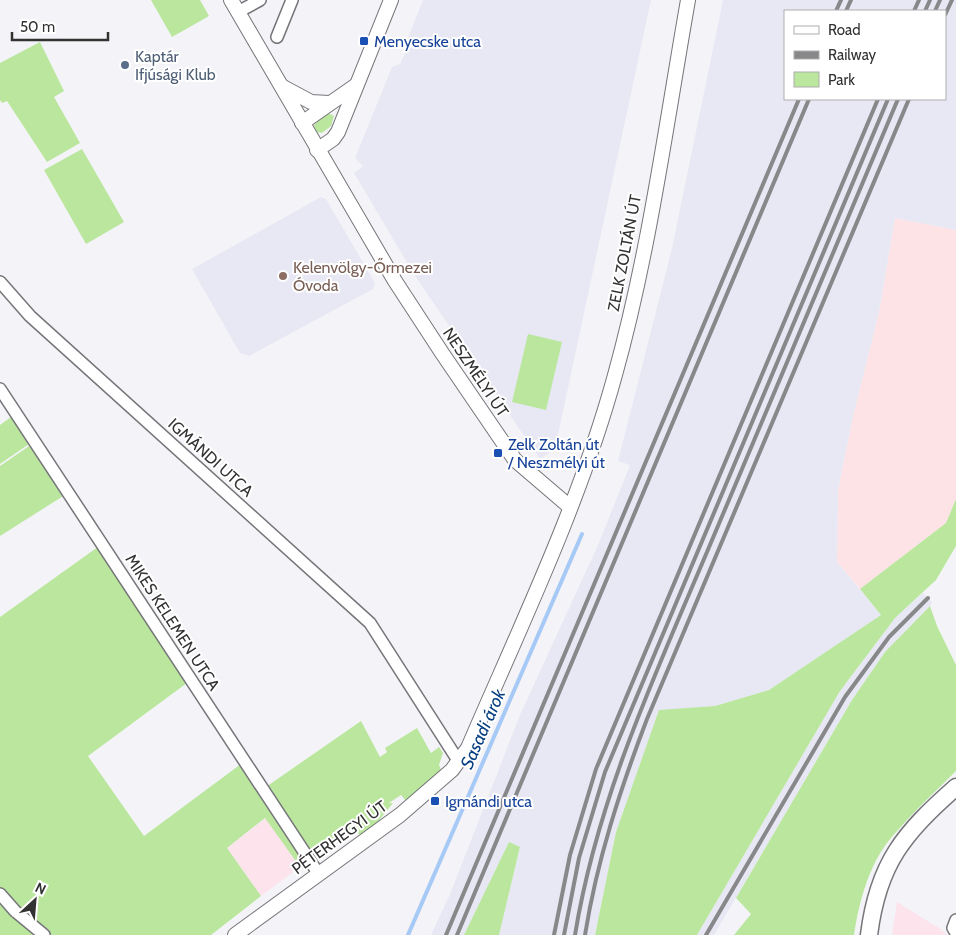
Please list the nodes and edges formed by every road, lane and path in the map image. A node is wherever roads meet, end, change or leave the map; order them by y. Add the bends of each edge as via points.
1 (260, 0) edge
2 (292, 0) edge
3 (391, 0) edge
4 (688, 0) edge
5 (235, 6) edge
6 (277, 37) dead end
7 (280, 85) junction
8 (356, 86) junction
9 (329, 103) junction
10 (302, 124) junction
11 (317, 150) junction
12 (0, 282) edge
13 (0, 389) edge
14 (570, 507) junction
15 (459, 762) junction
16 (956, 787) edge
17 (318, 873) junction
18 (0, 894) edge
19 (44, 935) edge
20 (236, 935) edge
21 (869, 935) edge

1 - 5 street
2 - 6 street
3 - 8 street
4 - 14 street, ZELK ZOLTÁN ÚT via 632,306 615,376
5 - 7 street, NESZMÉLYI ÚT
7 - 9 street via 311,102
7 - 10 street, NESZMÉLYI ÚT
8 - 9 street
8 - 11 street via 338,132
9 - 10 street
10 - 11 street, NESZMÉLYI ÚT
11 - 14 street, NESZMÉLYI ÚT via 395,281 515,460
12 - 15 street, IGMÁNDI UTCA via 30,316 370,623
13 - 17 street, MIKES KELEMEN UTCA
14 - 15 street via 468,748
15 - 17 street, PÉTERHEGYI ÚT via 400,815
16 - 21 main road via 919,820 892,857 877,892
17 - 20 street, PÉTERHEGYI ÚT
18 - 19 street

